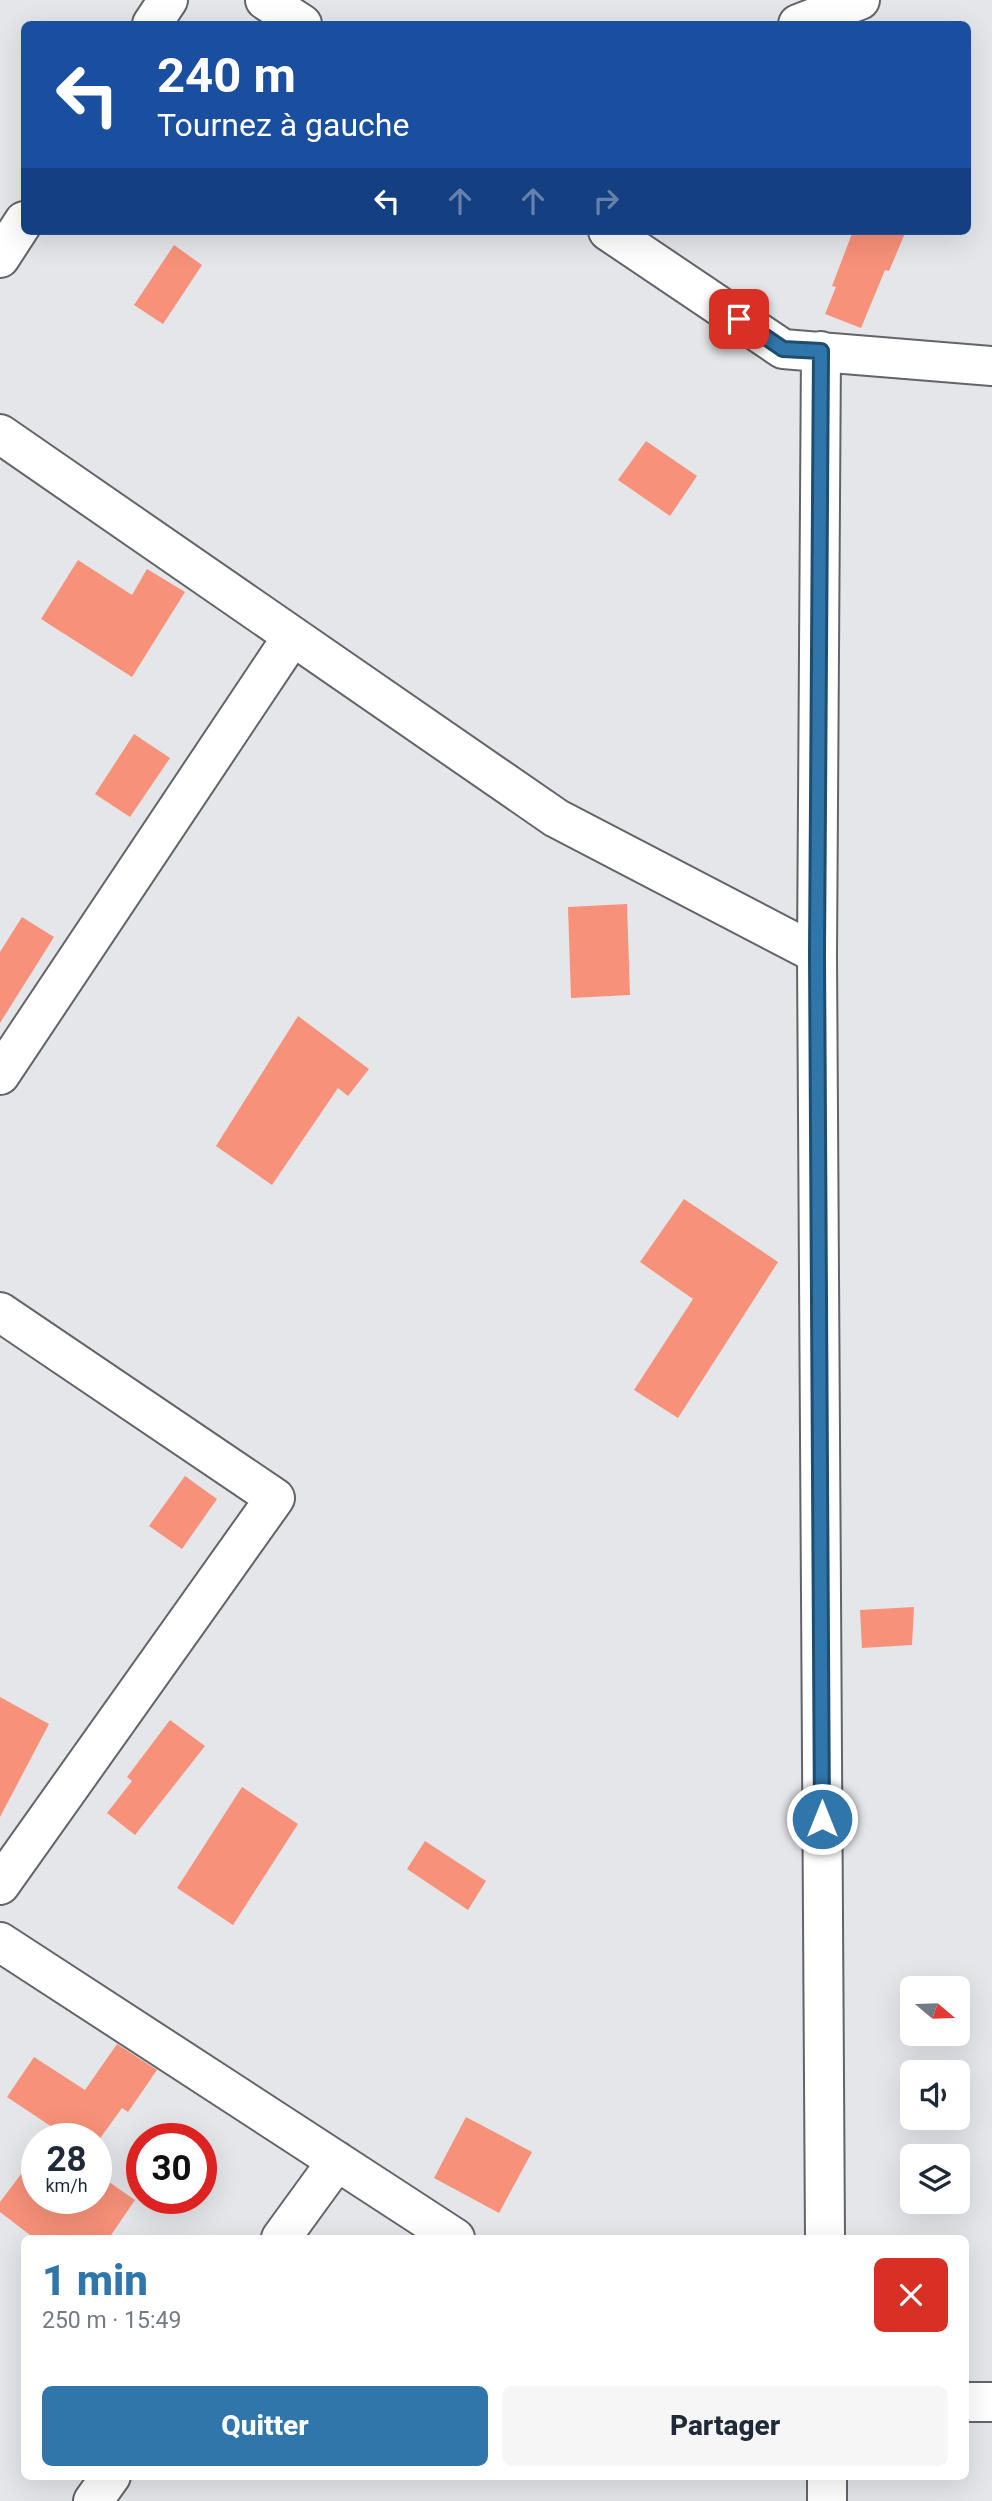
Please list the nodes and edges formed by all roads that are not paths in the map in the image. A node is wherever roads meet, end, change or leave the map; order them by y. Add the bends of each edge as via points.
1 (168, 0) edge
2 (265, 0) edge
3 (860, 0) edge
4 (154, 21) edge
5 (297, 21) edge
6 (806, 21) edge
7 (21, 226) edge
8 (614, 235) edge
9 (0, 258) edge
10 (821, 351) junction
11 (992, 366) edge
12 (0, 434) edge
13 (292, 637) junction
14 (817, 954) junction
15 (0, 1074) edge
16 (0, 1312) edge
17 (0, 1885) edge
18 (0, 1942) edge
19 (337, 2161) junction
20 (283, 2235) edge
21 (450, 2235) edge
22 (825, 2235) edge
23 (969, 2402) edge
24 (992, 2402) edge
25 (108, 2480) edge
26 (827, 2480) edge
27 (93, 2501) edge
28 (827, 2501) edge

1 - 4 street
2 - 5 street
3 - 6 street
7 - 9 street
8 - 10 street via 783,349
10 - 11 street
10 - 14 street
12 - 13 street
13 - 14 street via 556,818
13 - 15 street
14 - 22 street
16 - 17 street via 275,1498
18 - 19 street
19 - 20 street
19 - 21 street
23 - 24 street
25 - 27 street
26 - 28 street

